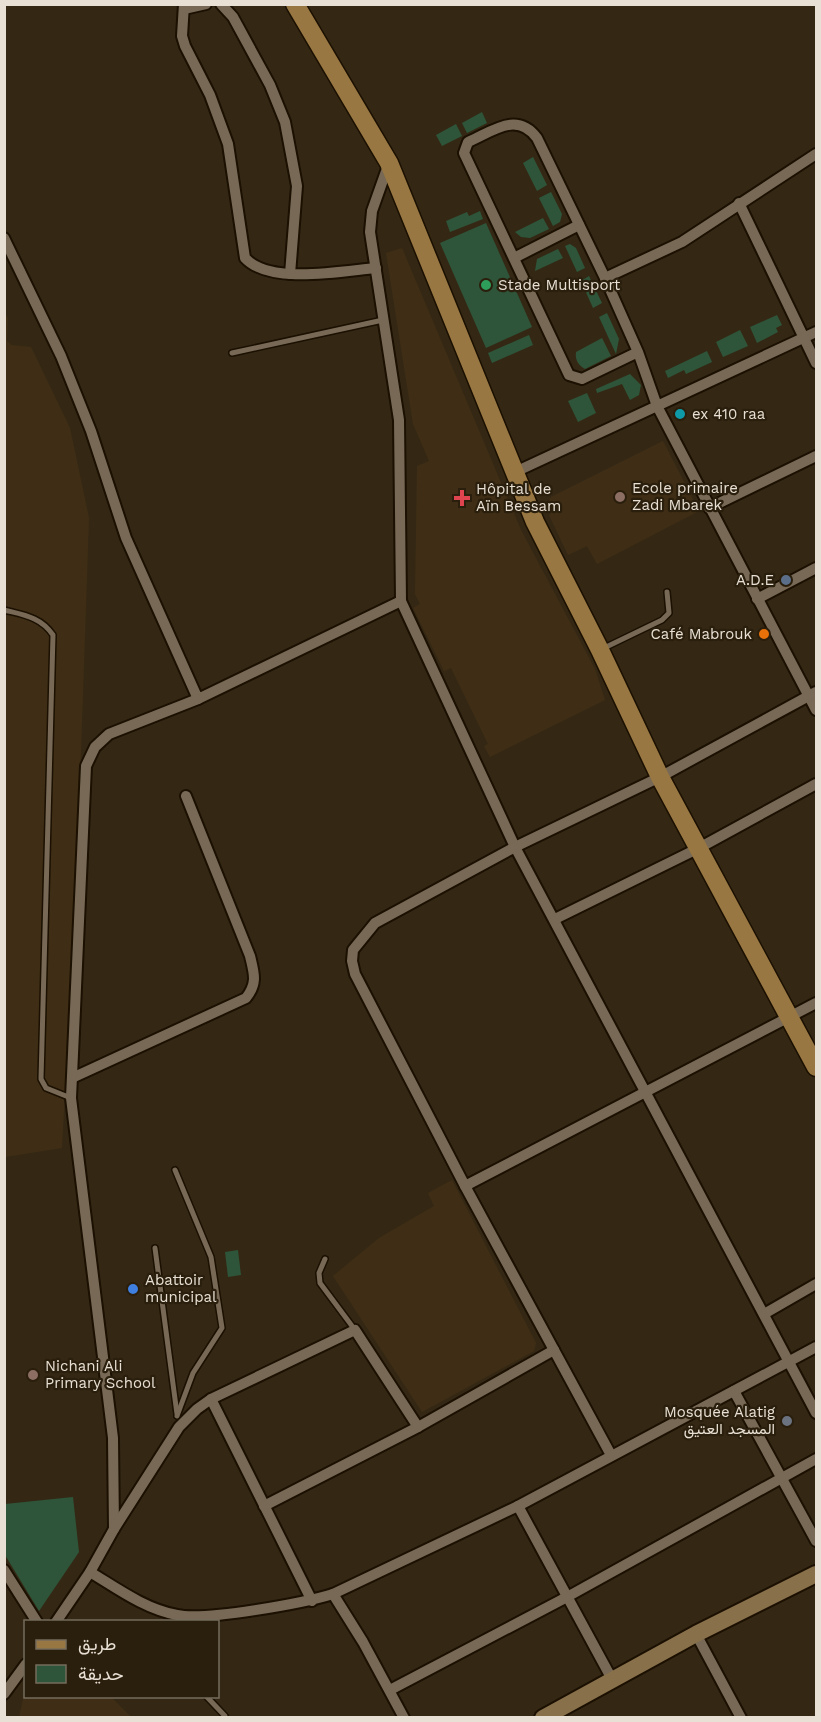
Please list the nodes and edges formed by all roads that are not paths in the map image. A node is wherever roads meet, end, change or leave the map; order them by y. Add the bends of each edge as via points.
1 (206, 4) edge
2 (221, 4) edge
3 (295, 4) edge
4 (184, 7) edge
5 (816, 154) edge
6 (389, 163) junction
7 (739, 203) junction
8 (579, 225) junction
9 (4, 238) edge
10 (514, 258) junction
11 (376, 268) junction
12 (290, 274) junction
13 (605, 278) junction
14 (385, 319) junction
15 (816, 332) edge
16 (804, 338) junction
17 (638, 352) junction
18 (232, 353) dead end
19 (816, 363) edge
20 (657, 406) junction
21 (816, 456) edge
22 (513, 473) junction
23 (709, 508) junction
24 (816, 568) edge
25 (667, 592) dead end
26 (757, 599) junction
27 (401, 601) junction
28 (4, 610) edge
29 (600, 650) junction
30 (813, 694) edge
31 (198, 699) junction
32 (816, 710) edge
33 (660, 777) junction
34 (816, 784) edge
35 (186, 796) dead end
36 (515, 847) junction
37 (699, 848) junction
38 (555, 919) junction
39 (816, 1003) edge
40 (790, 1017) junction
41 (816, 1067) edge
42 (72, 1078) junction
43 (647, 1091) junction
44 (71, 1098) junction
45 (175, 1170) dead end
46 (465, 1186) junction
47 (155, 1248) dead end
48 (325, 1259) dead end
49 (816, 1284) edge
50 (764, 1314) junction
51 (355, 1330) junction
52 (816, 1347) edge
53 (554, 1350) junction
54 (789, 1362) junction
55 (734, 1391) junction
56 (211, 1399) junction
57 (816, 1413) edge
58 (178, 1422) junction
59 (418, 1427) junction
60 (611, 1455) junction
61 (816, 1459) edge
62 (782, 1478) junction
63 (264, 1506) junction
64 (518, 1506) junction
65 (114, 1529) junction
66 (816, 1541) edge
67 (4, 1570) edge
68 (90, 1572) junction
69 (816, 1574) edge
70 (333, 1594) junction
71 (567, 1597) junction
72 (312, 1601) junction
73 (178, 1619) edge
74 (37, 1620) edge
75 (57, 1620) edge
76 (696, 1634) junction
77 (24, 1667) edge
78 (613, 1681) junction
79 (390, 1690) junction
80 (4, 1694) edge
81 (208, 1698) edge
82 (225, 1716) edge
83 (404, 1718) edge
84 (543, 1718) edge
85 (741, 1718) edge

1 - 4 street
2 - 12 street via 233,17 285,122 297,186
3 - 6 main road
4 - 12 street via 185,46 210,95 228,144 245,258 257,269
5 - 7 street
6 - 11 street via 372,211 370,232
6 - 22 main road
7 - 13 street via 682,242
7 - 16 street
8 - 10 street
8 - 10 street via 530,129 521,124 508,125 468,142 464,153
8 - 13 street
9 - 31 street via 65,365 126,538
10 - 17 street via 569,375 582,379
11 - 12 street
11 - 14 street
13 - 17 street
14 - 18 lane
14 - 27 street via 399,420
15 - 16 street
16 - 19 street
16 - 20 street
17 - 20 street
20 - 22 street
20 - 23 street
21 - 23 street
22 - 29 main road
23 - 26 street
24 - 26 street
25 - 29 lane via 669,613 662,620
26 - 30 street
27 - 31 street
27 - 36 street
28 - 44 lane via 35,618 53,635 41,1079 46,1088
29 - 33 main road
30 - 32 street
30 - 33 street
31 - 42 street via 109,734 95,747 86,766
33 - 36 street
33 - 37 main road
34 - 37 street
35 - 42 street via 250,956 256,978 252,990 246,998
36 - 38 street
36 - 46 street via 375,923 353,950 355,974
37 - 38 street
37 - 40 main road
38 - 43 street
39 - 40 street
40 - 41 main road
40 - 43 street
42 - 44 street
43 - 46 street
43 - 50 street
44 - 65 street via 112,1438
45 - 58 lane via 211,1257 222,1328 193,1373
46 - 53 street
47 - 58 lane
48 - 51 lane via 320,1283
49 - 50 street
50 - 54 street
51 - 56 street
51 - 59 street
52 - 54 street
53 - 59 street
53 - 60 street
54 - 55 street
54 - 57 street
55 - 60 street
55 - 62 street
56 - 58 street
56 - 63 street
58 - 65 street
59 - 63 street
60 - 64 street
61 - 62 street
62 - 66 street
62 - 71 street
63 - 72 street
64 - 70 street
64 - 71 street
65 - 68 street
67 - 74 street
68 - 73 street
68 - 75 street
69 - 76 main road
70 - 72 street
70 - 79 street
71 - 78 street
71 - 79 street
72 - 73 street
76 - 78 main road
76 - 85 street
77 - 80 street
78 - 84 main road
79 - 83 street
81 - 82 lane

